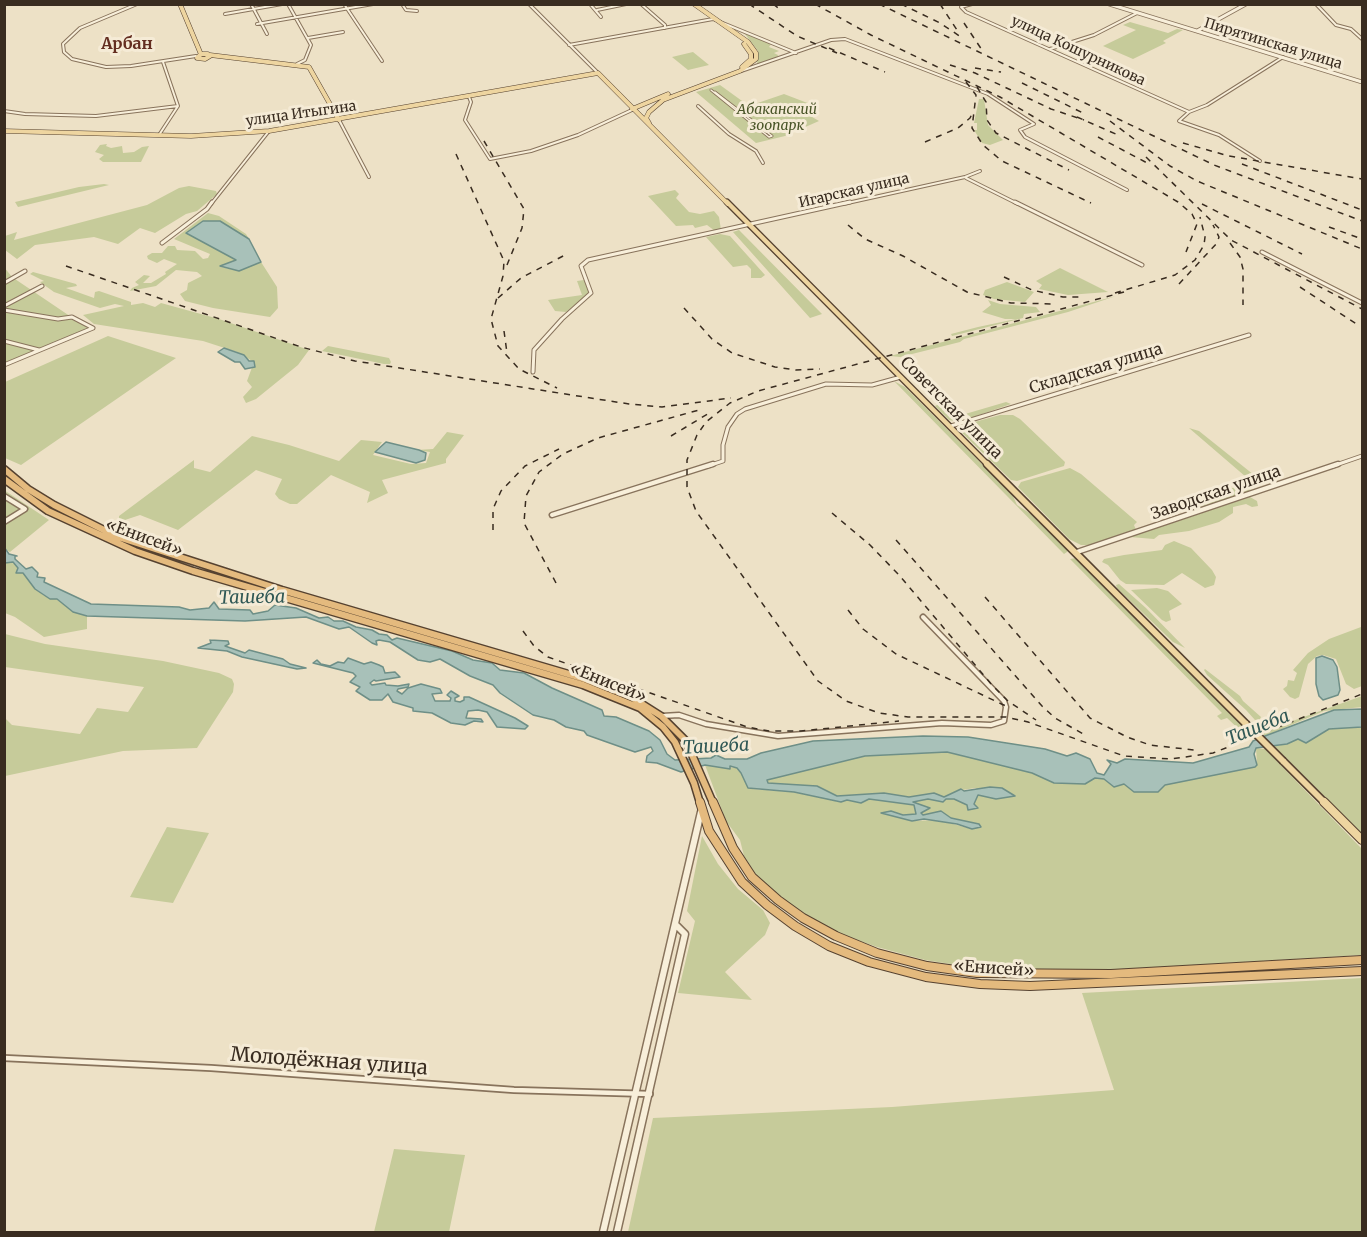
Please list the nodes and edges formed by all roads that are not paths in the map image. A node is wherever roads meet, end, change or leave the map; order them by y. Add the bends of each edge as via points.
1 (137, 4) edge
2 (180, 4) edge
3 (251, 4) edge
4 (282, 4) edge
5 (288, 4) edge
6 (344, 4) edge
7 (374, 4) edge
8 (402, 4) edge
9 (530, 4) edge
10 (590, 4) edge
11 (626, 4) edge
12 (641, 4) edge
13 (692, 4) edge
14 (972, 4) edge
15 (1109, 4) edge
16 (1246, 4) edge
17 (1316, 4) edge
18 (347, 9) junction
19 (254, 10) junction
20 (417, 10) dead end
21 (597, 10) junction
22 (1137, 13) junction
23 (225, 14) dead end
24 (296, 17) junction
25 (601, 17) dead end
26 (711, 19) junction
27 (259, 23) junction
28 (665, 28) junction
29 (1197, 31) junction
30 (343, 32) dead end
31 (267, 34) dead end
32 (308, 38) junction
33 (1362, 39) edge
34 (569, 45) junction
35 (1049, 49) junction
36 (796, 53) junction
37 (199, 55) junction
38 (209, 56) junction
39 (1283, 57) junction
40 (305, 60) junction
41 (382, 61) dead end
42 (163, 62) junction
43 (297, 64) junction
44 (309, 66) junction
45 (740, 71) junction
46 (598, 73) junction
47 (1362, 81) edge
48 (711, 90) dead end
49 (715, 92) junction
50 (469, 97) junction
51 (620, 97) junction
52 (652, 100) junction
53 (631, 103) junction
54 (637, 105) junction
55 (177, 106) junction
56 (698, 106) dead end
57 (633, 110) junction
58 (4, 111) edge
59 (649, 112) junction
60 (1189, 112) junction
61 (339, 120) junction
62 (653, 129) junction
63 (4, 131) edge
64 (269, 131) junction
65 (159, 135) junction
66 (1260, 161) dead end
67 (763, 163) dead end
68 (980, 171) dead end
69 (369, 177) dead end
70 (965, 177) junction
71 (1126, 190) dead end
72 (748, 225) junction
73 (162, 243) dead end
74 (1262, 252) dead end
75 (1142, 266) dead end
76 (25, 272) dead end
77 (4, 283) edge
78 (42, 286) dead end
79 (1362, 303) edge
80 (4, 308) edge
81 (1249, 335) dead end
82 (4, 341) edge
83 (40, 350) junction
84 (4, 365) edge
85 (532, 372) dead end
86 (901, 377) junction
87 (951, 426) junction
88 (1362, 456) edge
89 (4, 469) edge
90 (4, 479) edge
91 (4, 496) edge
92 (552, 515) dead end
93 (4, 522) edge
94 (1077, 552) junction
95 (923, 617) dead end
96 (661, 716) junction
97 (701, 812) junction
98 (1362, 840) edge
99 (676, 926) junction
100 (1362, 960) edge
101 (1362, 971) edge
102 (4, 1058) edge
103 (650, 1094) junction
104 (637, 1095) junction
105 (603, 1233) edge
106 (617, 1233) edge

1 - 42 street via 80,28 63,44 64,52 72,59 106,67
2 - 37 main road
3 - 19 street
4 - 19 street
5 - 24 street
6 - 18 street
7 - 18 street
8 - 20 street via 406,10
9 - 34 street, Советская улица
10 - 21 street
11 - 21 street
12 - 28 street
13 - 26 main road
14 - 35 street, улица Кошурникова via 961,7
15 - 22 street, Пирятинская улица
16 - 29 street
17 - 33 street via 1336,24 1351,29
18 - 24 street
18 - 41 street
19 - 23 street
19 - 27 street
21 - 25 street
22 - 29 street, Пирятинская улица
22 - 35 street via 1093,35
24 - 27 street
24 - 32 street
26 - 28 street
26 - 36 street
26 - 45 main road via 743,38 756,53 753,64
26 - 52 main road via 745,45 751,59 738,69
27 - 31 street
28 - 34 street
29 - 39 street, Пирятинская улица
30 - 32 street
32 - 40 street via 311,47
34 - 46 street, Советская улица
35 - 60 street, улица Кошурникова
36 - 45 street
36 - 71 street via 845,39 988,94 1034,124 1020,130 1024,137
37 - 38 main road
37 - 38 main road
37 - 42 street
38 - 43 main road
39 - 47 street, Пирятинская улица
39 - 60 street via 1207,105
40 - 43 street
40 - 44 street
42 - 55 street
43 - 44 main road
44 - 61 main road
45 - 59 main road via 663,100
46 - 50 main road, улица Итыгина
46 - 51 main road, Советская улица
48 - 49 street
49 - 49 street via 769,136 772,136 718,93
50 - 57 street via 465,120 490,159 531,151 578,135
50 - 61 main road, улица Итыгина
51 - 53 main road
51 - 57 main road, Советская улица
52 - 53 main road
52 - 54 main road
53 - 54 main road
54 - 57 main road
54 - 59 main road
55 - 58 street via 96,116
55 - 65 street
56 - 67 street via 729,134 756,151
57 - 59 main road via 641,115
57 - 62 main road, Советская улица
59 - 62 main road via 647,120
60 - 66 street via 1179,122 1219,135
61 - 64 main road, улица Итыгина
61 - 69 street
62 - 72 main road, Советская улица
63 - 65 main road, улица Итыгина
64 - 65 main road, улица Итыгина
64 - 73 street via 207,209
68 - 70 street, Игарская улица
70 - 72 street, Игарская улица
70 - 75 street
72 - 85 street, Игарская улица via 584,262 582,273 591,293 534,350
72 - 86 main road, Советская улица
74 - 79 street
76 - 77 street
78 - 80 street
80 - 83 street via 58,319 79,319 93,328
81 - 87 street, Складская улица
82 - 83 street
83 - 84 street
86 - 87 main road, Советская улица
86 - 92 street via 872,386 826,384 745,409 728,427 723,461
87 - 94 main road, Советская улица
88 - 94 street, Заводская улица
89 - 96 highway, «Енисей» via 54,506 118,537 282,590 582,678 631,697
90 - 97 highway, «Енисей» via 48,510 135,551 583,685 640,708 670,735 694,783
91 - 93 street via 25,509
94 - 98 main road, Советская улица, bridge
95 - 96 street via 1004,701 1004,721 991,725 942,723 778,736 706,724 679,714
96 - 100 highway, «Енисей» via 686,741 733,848 752,877 803,918 877,953 977,974 1024,975
97 - 99 street
97 - 101 highway, «Енисей» via 742,882 795,926 829,946 869,962 926,977 1040,986
99 - 103 street via 685,933
99 - 104 street
102 - 104 street, Молодёжная улица
103 - 104 street, Молодёжная улица
103 - 106 street
104 - 105 street

